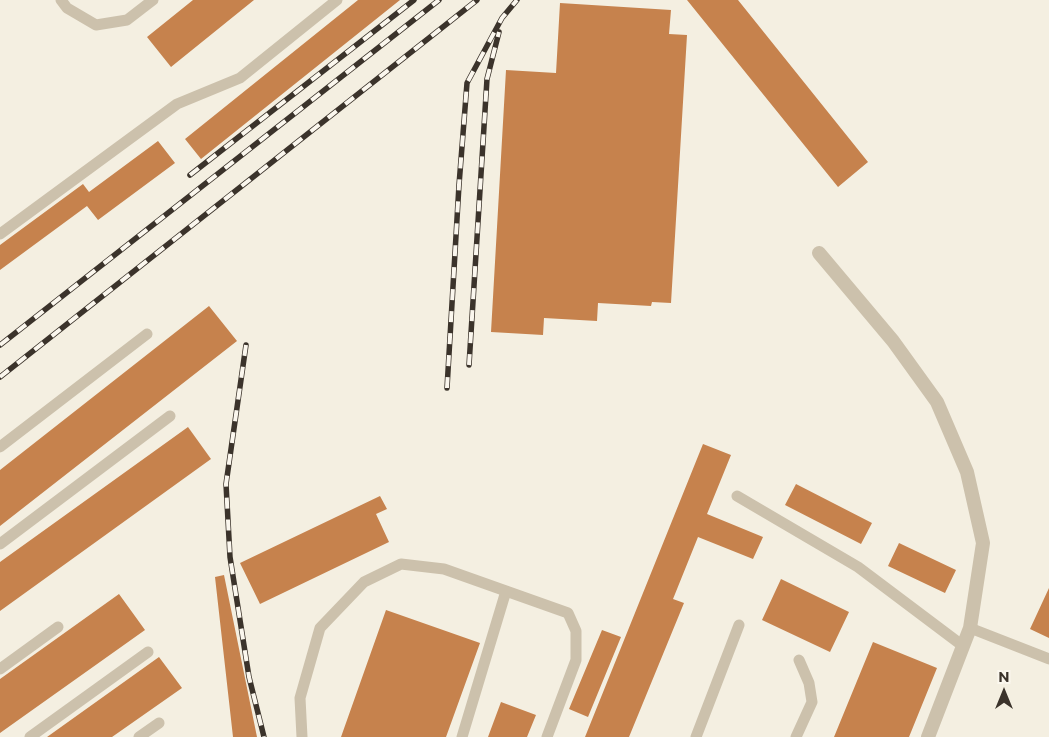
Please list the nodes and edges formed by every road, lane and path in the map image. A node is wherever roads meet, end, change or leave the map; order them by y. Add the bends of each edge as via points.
1 (61, 0) edge
2 (153, 0) edge
3 (337, 0) edge
4 (0, 234) edge
5 (819, 253) dead end
6 (147, 334) dead end
7 (170, 416) dead end
8 (0, 447) edge
9 (737, 496) dead end
10 (0, 544) edge
11 (506, 591) junction
12 (739, 624) dead end
13 (58, 628) dead end
14 (970, 628) junction
15 (963, 646) junction
16 (148, 652) dead end
17 (1049, 659) edge
18 (799, 660) dead end
19 (0, 669) edge
20 (159, 723) dead end
21 (30, 737) edge
22 (139, 737) edge
23 (302, 737) edge
24 (462, 737) edge
25 (547, 737) edge
26 (696, 737) edge
27 (796, 737) edge
28 (928, 737) edge

1 - 2 lane via 67,8 96,25 127,20
3 - 4 lane via 240,78 177,104
5 - 14 street via 893,340 937,402 967,472 983,543
6 - 8 lane
7 - 10 lane
9 - 15 lane via 858,566
11 - 23 lane via 444,569 401,564 364,582 320,628 300,698
11 - 24 lane
11 - 25 lane via 568,613 576,631 576,660
12 - 26 lane
13 - 19 lane
14 - 15 street
14 - 17 lane
15 - 28 street
16 - 21 lane
18 - 27 lane via 809,683 812,702
20 - 22 lane

